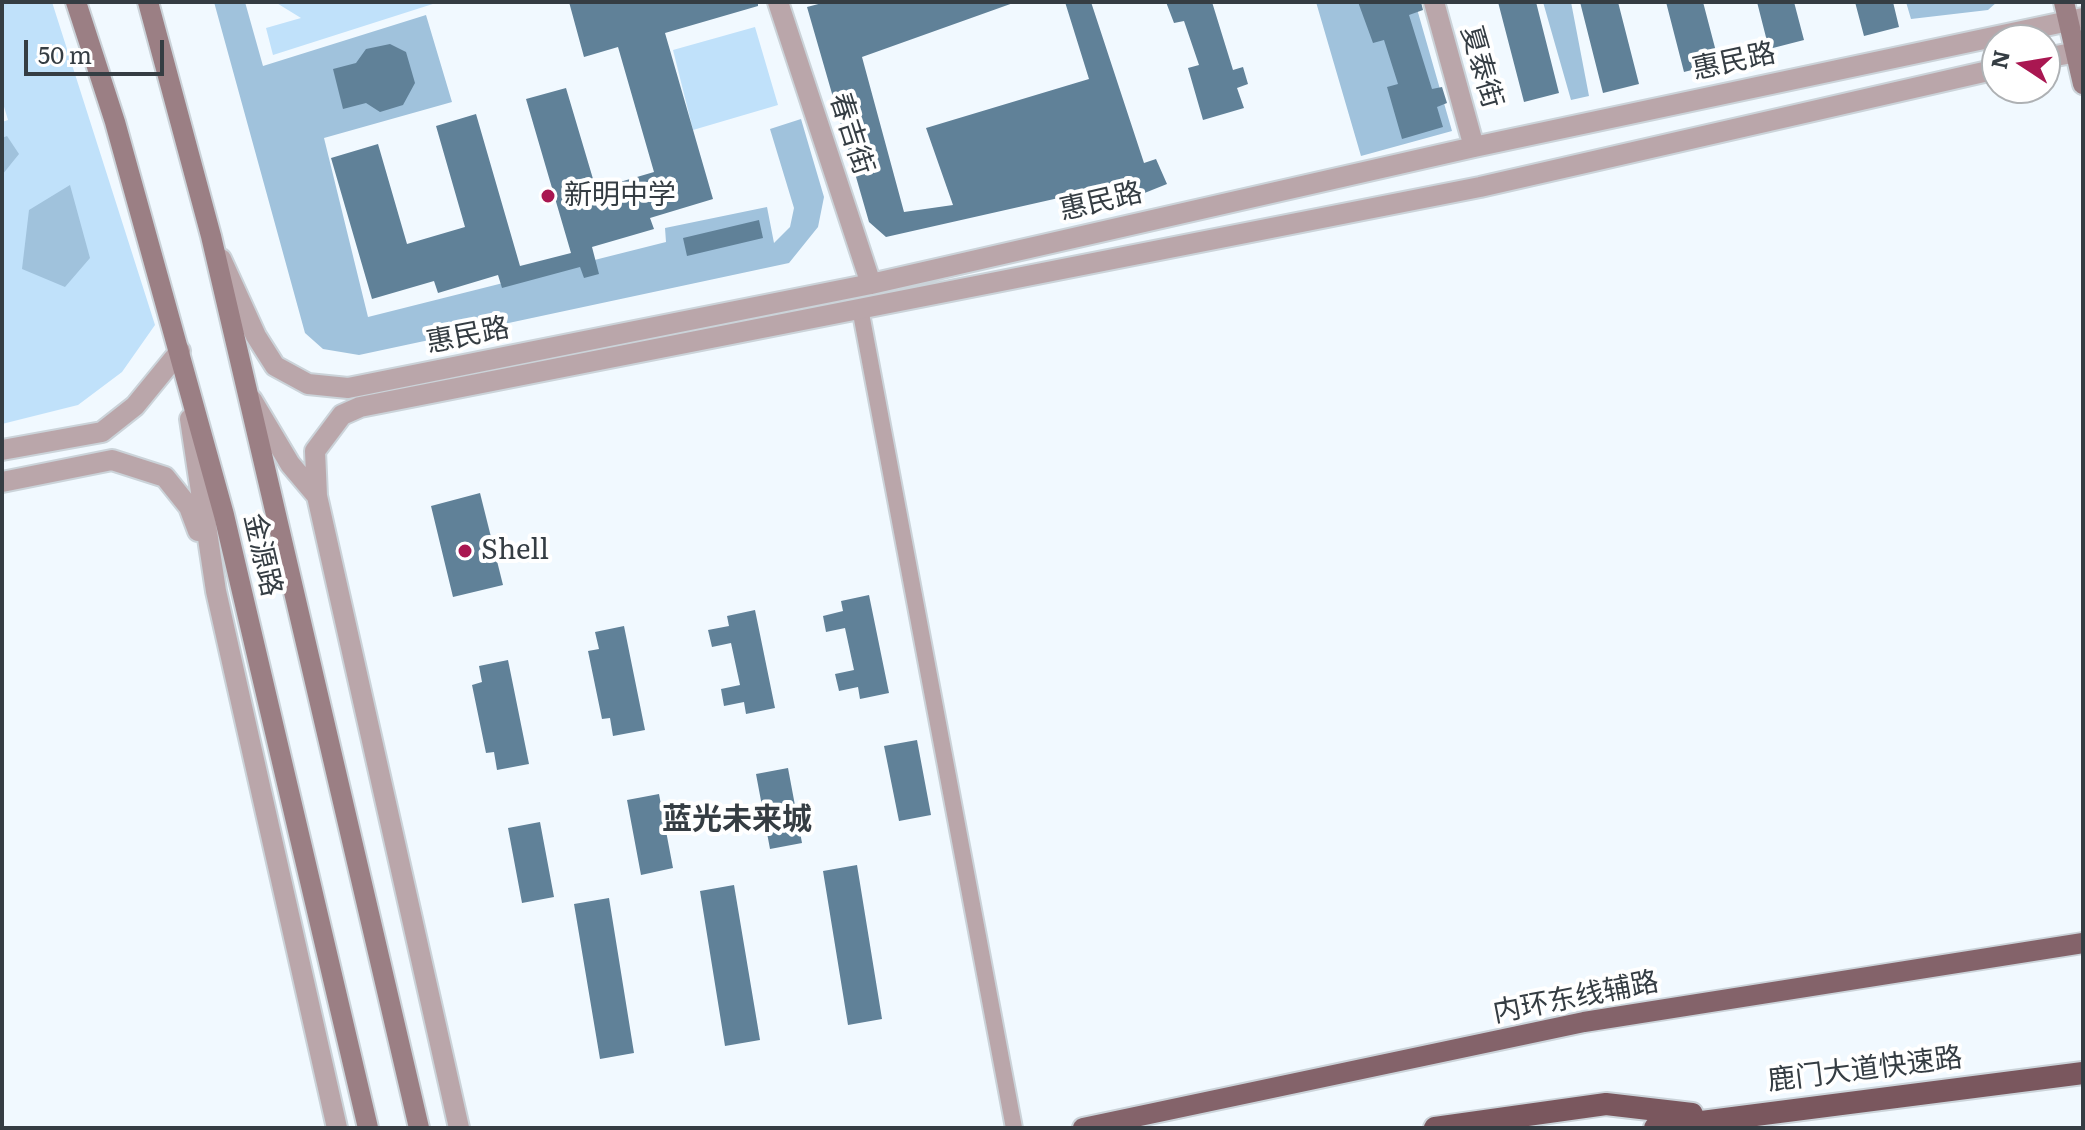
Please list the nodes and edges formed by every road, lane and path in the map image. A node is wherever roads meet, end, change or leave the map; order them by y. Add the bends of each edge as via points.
1 (76, 2) edge
2 (92, 2) edge
3 (778, 2) edge
4 (1434, 2) edge
5 (148, 5) edge
6 (2072, 13) edge
7 (83, 23) junction
8 (2079, 51) edge
9 (1981, 73) edge
10 (2083, 84) edge
11 (1474, 147) junction
12 (211, 236) junction
13 (871, 284) junction
14 (860, 308) junction
15 (180, 351) junction
16 (250, 397) junction
17 (2, 450) edge
18 (2, 482) edge
19 (317, 496) junction
20 (214, 578) junction
21 (2083, 943) edge
22 (2083, 1073) edge
23 (1721, 1118) junction
24 (337, 1128) edge
25 (368, 1128) edge
26 (419, 1128) edge
27 (459, 1128) edge
28 (1014, 1128) edge
29 (1083, 1128) edge
30 (1435, 1128) edge
31 (1655, 1128) edge

1 - 7 main road, 金源路
2 - 7 main road
3 - 13 street, 春吉街
4 - 11 street, 夏泰街
5 - 12 main road, 金源路
6 - 8 main road
6 - 11 street, 惠民路
7 - 15 main road, 金源路
8 - 10 main road
9 - 14 street, 惠民路 via 1480,187
11 - 13 street, 惠民路
12 - 13 street, 惠民路 via 275,366 308,384 348,388
12 - 16 main road, 金源路
14 - 19 street, 惠民路 via 360,407 342,415 315,451
14 - 28 street
15 - 17 street via 135,406 102,432
15 - 20 street
15 - 25 main road, 金源路 via 224,515
16 - 19 street via 290,464
16 - 26 main road, 金源路
18 - 20 street via 112,460 165,477 189,507
19 - 27 street, 惠民路
20 - 24 street
21 - 29 main road, 内环东线辅路 via 1584,1022
22 - 23 highway, 鹿门大道快速路
23 - 30 highway via 1606,1104
23 - 31 highway, 鹿门大道快速路

